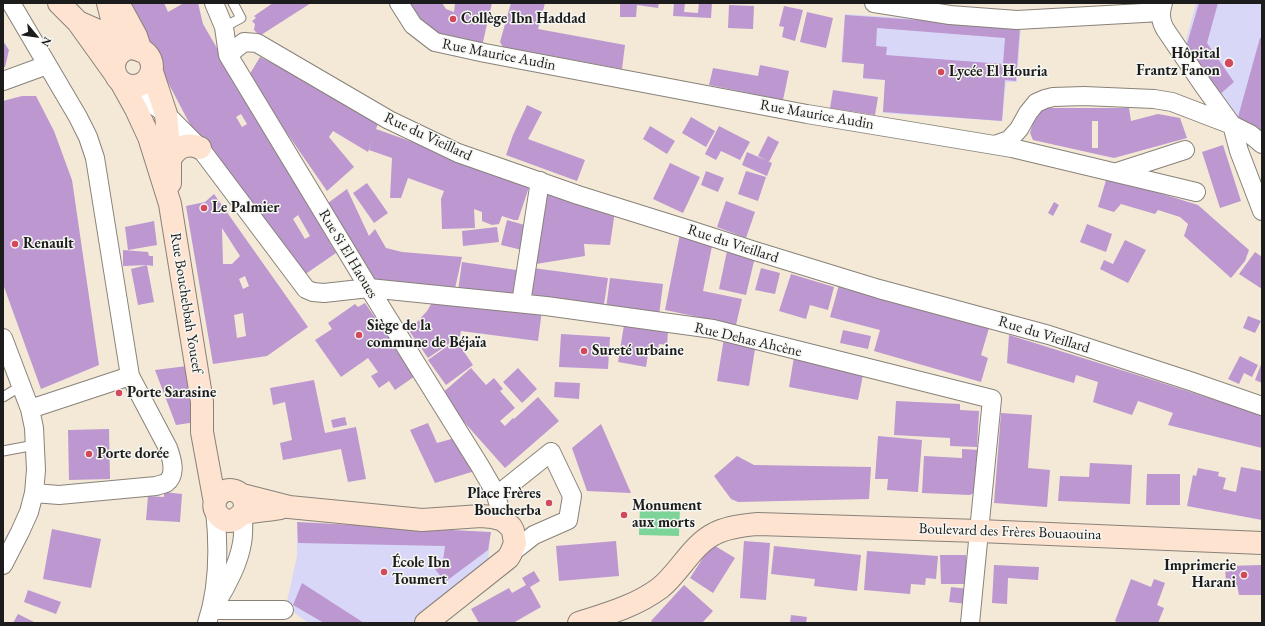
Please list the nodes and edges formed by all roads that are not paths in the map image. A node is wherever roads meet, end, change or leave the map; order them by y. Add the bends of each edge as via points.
1 (11, 3) edge
2 (59, 3) edge
3 (108, 3) edge
4 (118, 3) edge
5 (214, 3) edge
6 (233, 3) edge
7 (399, 3) edge
8 (874, 3) edge
9 (1162, 7) edge
10 (78, 22) junction
11 (224, 27) junction
12 (228, 55) junction
13 (125, 62) junction
14 (47, 65) junction
15 (152, 72) junction
16 (3, 81) edge
17 (1203, 85) junction
18 (1190, 109) junction
19 (166, 114) junction
20 (1232, 126) junction
21 (1262, 144) edge
22 (995, 145) junction
23 (200, 148) junction
24 (1185, 150) dead end
25 (170, 160) junction
26 (1116, 172) junction
27 (540, 182) junction
28 (1196, 192) dead end
29 (170, 204) junction
30 (1262, 211) edge
31 (368, 288) junction
32 (521, 304) junction
33 (3, 338) edge
34 (130, 376) junction
35 (21, 386) junction
36 (3, 397) edge
37 (202, 402) junction
38 (1262, 406) edge
39 (30, 409) junction
40 (35, 445) junction
41 (3, 450) edge
42 (34, 493) junction
43 (496, 496) junction
44 (240, 500) junction
45 (215, 506) junction
46 (281, 508) junction
47 (503, 520) junction
48 (980, 530) junction
49 (242, 543) junction
50 (1262, 543) edge
51 (511, 553) junction
52 (3, 565) edge
53 (284, 610) dead end
54 (209, 617) edge
55 (426, 623) edge
56 (579, 623) edge
57 (970, 623) edge

1 - 14 street
2 - 10 main road, Rue Bouchebbah Youcef
3 - 13 main road
4 - 13 main road via 136,36
5 - 11 street, Rue Si El Haoues
6 - 11 lane via 240,18
7 - 22 street, Rue Maurice Audin via 413,25 435,42 807,114
8 - 9 street via 950,15 1017,20
9 - 17 street via 1161,22
10 - 13 main road, Rue Bouchebbah Youcef
10 - 13 main road, Rue Bouchebbah Youcef
11 - 12 street, Rue Si El Haoues
12 - 27 street, Rue du Vieillard via 244,42 257,43 389,120 458,153
12 - 31 street, Rue Si El Haoues
13 - 15 main road, Rue Bouchebbah Youcef via 147,54
13 - 15 main road via 132,86 144,83
13 - 19 street, Rue Bouchebbah Youcef
13 - 29 main road, Rue Bouchebbah Youcef via 136,109 149,138
14 - 16 street
14 - 34 street via 78,117 95,158
15 - 19 main road, Rue Bouchebbah Youcef
17 - 18 street via 1203,104 1199,109
17 - 20 street
18 - 20 street
18 - 22 street via 1154,99 1054,97 1036,103 1010,140
19 - 23 street, Rue Dehas Ahcène
19 - 25 main road, Rue Bouchebbah Youcef
20 - 21 street via 1250,134
20 - 30 street
22 - 26 street, Rue Maurice Audin
23 - 25 main road via 194,145 182,146
23 - 31 street, Rue Dehas Ahcène via 306,289 324,293
24 - 26 street
25 - 29 main road, Rue Bouchebbah Youcef
26 - 28 street, Rue Maurice Audin
27 - 32 street
27 - 38 street, Rue du Vieillard via 820,272 1049,335
29 - 37 main road, Rue Bouchebbah Youcef
31 - 32 street, Rue Dehas Ahcène
31 - 43 street, Rue Si El Haoues via 480,466
32 - 48 street, Rue Dehas Ahcène via 713,329 992,399
33 - 35 street
34 - 39 street
34 - 42 street via 168,448 172,460 171,477 165,483 149,488 59,495
35 - 36 lane
35 - 39 street
37 - 44 main road, Rue Bouchebbah Youcef via 215,431 226,479
37 - 45 main road, Rue Bouchebbah Youcef via 202,432
39 - 40 street
40 - 41 lane
40 - 42 street
42 - 52 street via 29,512
43 - 47 street, Rue Si El Haoues
43 - 51 street via 551,452 572,496 568,520 534,535
44 - 45 main road via 229,490 218,496
44 - 46 main road
44 - 49 street via 244,532
45 - 54 street, Rue Bouchebbah Youcef via 218,541
46 - 47 main road via 422,520 481,516
46 - 49 street via 261,516
47 - 51 main road via 511,527 514,535 515,544
48 - 50 main road, Boulevard des Frères Bouaouina
48 - 56 main road, Boulevard des Frères Bouaouina via 758,524 741,526 714,533 703,541 668,580 649,596 617,611
48 - 57 street
49 - 54 street via 229,580
51 - 55 main road
53 - 54 street

